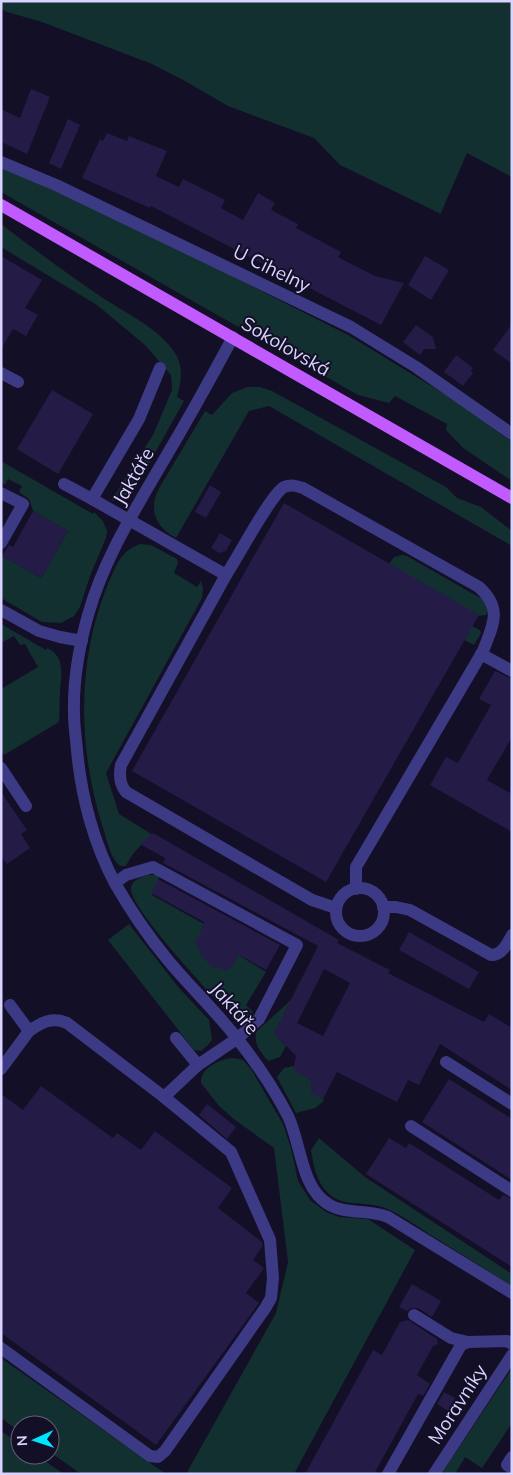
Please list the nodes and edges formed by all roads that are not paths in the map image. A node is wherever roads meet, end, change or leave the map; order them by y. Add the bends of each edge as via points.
1 (1, 162) edge
2 (1, 205) edge
3 (233, 337) junction
4 (160, 368) dead end
5 (1, 373) edge
6 (18, 382) dead end
7 (512, 434) edge
8 (64, 484) dead end
9 (1, 492) edge
10 (512, 498) edge
11 (92, 499) junction
12 (129, 520) junction
13 (1, 543) edge
14 (226, 575) junction
15 (1, 610) edge
16 (82, 640) junction
17 (481, 654) junction
18 (512, 671) edge
19 (1, 768) edge
20 (26, 806) dead end
21 (115, 883) junction
22 (356, 889) junction
23 (383, 907) junction
24 (336, 908) junction
25 (512, 935) edge
26 (10, 1005) dead end
27 (29, 1031) junction
28 (176, 1038) dead end
29 (238, 1038) junction
30 (446, 1062) dead end
31 (198, 1065) junction
32 (1, 1069) edge
33 (164, 1097) junction
34 (512, 1104) edge
35 (411, 1126) dead end
36 (512, 1190) edge
37 (512, 1293) edge
38 (414, 1315) dead end
39 (468, 1342) junction
40 (512, 1344) edge
41 (1, 1348) edge
42 (512, 1355) edge
43 (512, 1457) edge
44 (512, 1468) edge
45 (388, 1474) edge
46 (434, 1474) edge

1 - 7 street, U Cihelny via 56,185 351,327 416,367
2 - 3 main road, Sokolovská
3 - 10 main road, Sokolovská
3 - 12 street, Jaktáře
4 - 11 street via 139,419
5 - 6 street
8 - 11 street
9 - 13 street via 24,504
11 - 12 street
12 - 14 street
12 - 16 street, Jaktáře via 103,572
14 - 17 street via 278,491 289,485 303,488 488,595 495,616
14 - 24 street via 121,765 120,783 126,792 312,900
15 - 16 street via 39,631
16 - 21 street, Jaktáře via 74,713 78,769 87,812
17 - 18 street
17 - 22 street via 356,867
19 - 20 street
21 - 29 street, Jaktáře via 141,926 166,958
21 - 29 street via 126,875 152,867 297,945 259,1019
22 - 23 street via 376,894
22 - 24 street via 345,894
23 - 24 street via 382,922 364,936 349,934 343,929
23 - 25 street via 410,910 491,955 500,953
26 - 27 street
27 - 32 street
27 - 33 street via 49,1020 61,1020
28 - 31 street
29 - 31 street
29 - 37 street, Jaktáře via 266,1075 288,1116 307,1179 323,1201 341,1209 388,1217
30 - 34 street
31 - 33 street
33 - 41 street via 231,1152 270,1240 273,1278 271,1298 266,1307 158,1457 150,1456
35 - 36 street
38 - 39 street via 451,1338
39 - 40 street via 507,1341
39 - 45 street via 460,1345
42 - 46 street, Moravníky
43 - 44 street via 507,1465

